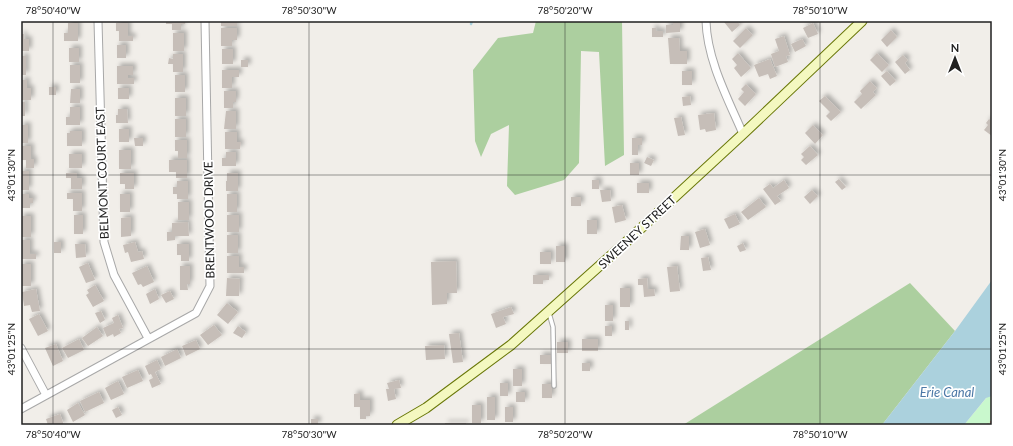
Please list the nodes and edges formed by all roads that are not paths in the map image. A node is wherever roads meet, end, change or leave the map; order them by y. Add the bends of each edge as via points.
1 (98, 21) edge
2 (205, 21) edge
3 (706, 21) edge
4 (862, 21) edge
5 (743, 134) junction
6 (549, 312) junction
7 (148, 338) junction
8 (21, 348) edge
9 (554, 386) dead end
10 (46, 395) junction
11 (21, 409) edge
12 (397, 425) edge

1 - 7 street, BELMONT COURT EAST via 104,242 114,275
2 - 7 street, BRENTWOOD DRIVE via 210,286 196,313
3 - 5 street via 717,74
4 - 5 street, SWEENEY STREET
5 - 6 street, SWEENEY STREET
6 - 9 lane via 553,327
6 - 12 street, SWEENEY STREET via 511,345 426,408
7 - 10 street, BRENTWOOD DRIVE
8 - 10 street
10 - 11 street, BRENTWOOD DRIVE

